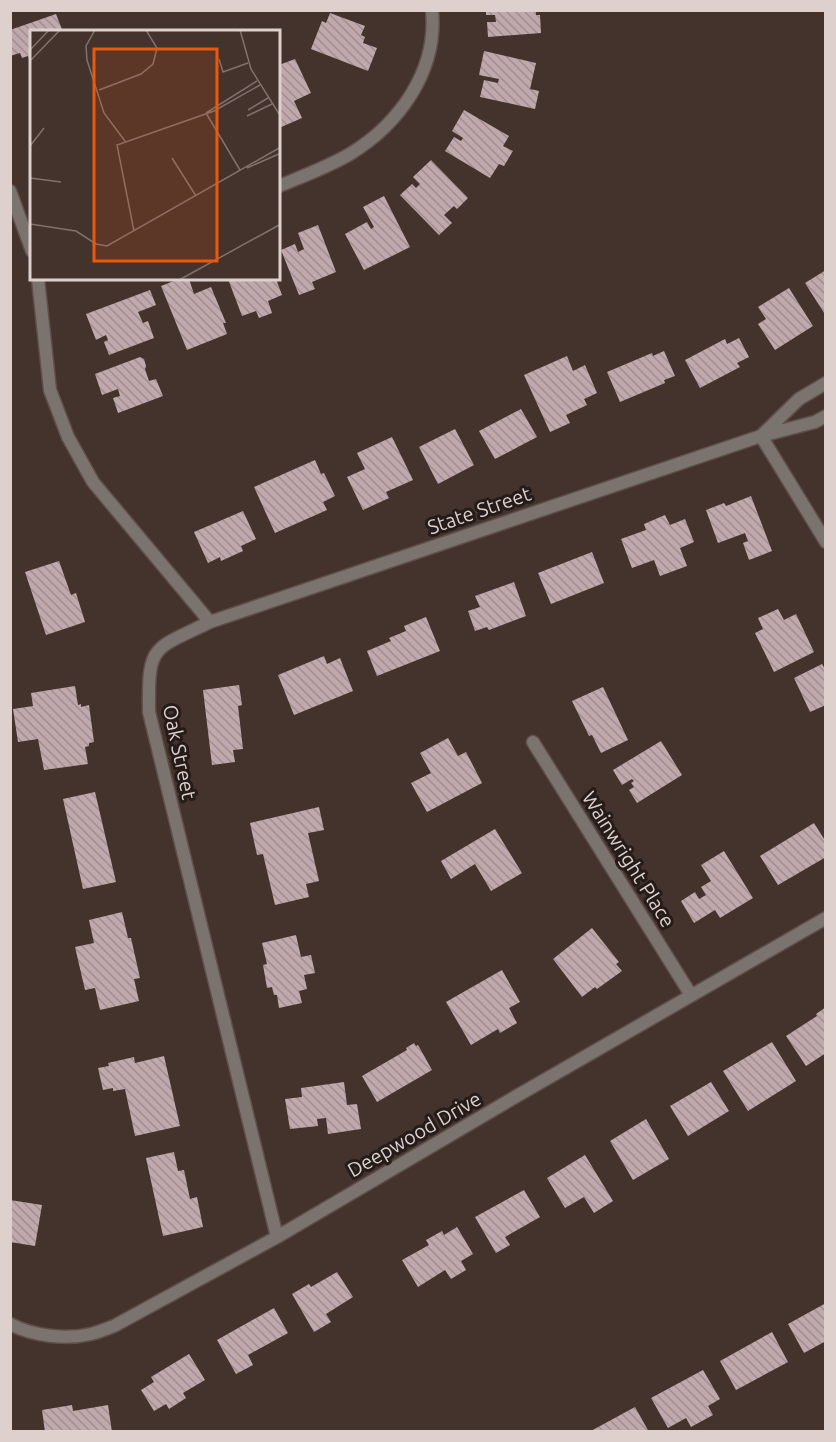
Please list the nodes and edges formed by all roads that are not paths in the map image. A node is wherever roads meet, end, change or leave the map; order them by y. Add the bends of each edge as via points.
1 (432, 10) edge
2 (280, 186) edge
3 (10, 191) edge
4 (30, 245) edge
5 (39, 280) edge
6 (825, 383) edge
7 (825, 416) edge
8 (761, 436) junction
9 (825, 542) edge
10 (210, 622) junction
11 (533, 742) dead end
12 (825, 918) edge
13 (692, 995) junction
14 (277, 1237) junction
15 (10, 1324) edge

1 - 2 street via 427,60 406,104 390,123 348,155
3 - 4 street
5 - 10 street via 50,390 68,437 93,482
6 - 8 street, State Street via 799,399
7 - 8 street, State Street
8 - 9 street
8 - 10 street, State Street
10 - 14 street, Oak Street via 162,645 155,653 148,677 149,712
11 - 13 street, Wainwright Place
12 - 13 street, Deepwood Drive
13 - 14 street, Deepwood Drive
14 - 15 street, Deepwood Drive via 114,1326 90,1335 32,1333

